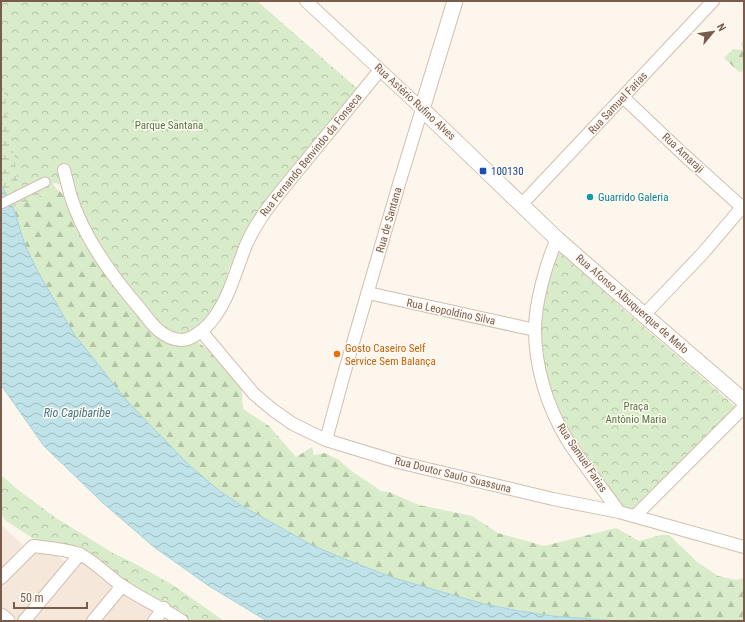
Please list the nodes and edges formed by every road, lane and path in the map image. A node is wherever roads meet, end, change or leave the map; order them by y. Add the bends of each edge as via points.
1 (306, 1) edge
2 (454, 1) edge
3 (713, 1) edge
4 (380, 70) junction
5 (623, 97) junction
6 (422, 109) junction
7 (64, 170) dead end
8 (45, 182) dead end
9 (1, 204) edge
10 (522, 204) junction
11 (743, 207) edge
12 (558, 239) junction
13 (368, 293) junction
14 (644, 315) junction
15 (535, 330) junction
16 (201, 331) junction
17 (744, 401) edge
18 (744, 407) edge
19 (326, 440) junction
20 (620, 512) junction
21 (635, 516) junction
22 (744, 547) edge
23 (80, 554) junction
24 (1, 578) edge
25 (122, 586) junction
26 (164, 608) junction
27 (1, 616) edge
28 (7, 621) edge
29 (24, 621) edge
30 (93, 621) edge
31 (154, 621) edge
32 (182, 621) edge

1 - 4 street, Rua Astério Rufino Alves
2 - 6 street, Rua de Santana
3 - 5 street, Rua Samuel Farias
4 - 6 street, Rua Astério Rufino Alves
4 - 16 street, Rua Fernando Benvindo da Fonseca via 263,214 246,245 227,297 209,324
5 - 10 street, Rua Samuel Farias
5 - 11 street, Rua Amaraji
6 - 10 street, Rua Astério Rufino Alves
6 - 13 street, Rua de Santana
7 - 16 street, Rua Fernando Benvindo da Fonseca via 70,194 86,231 96,251 122,289 165,335 182,340
8 - 9 street
10 - 12 street, Rua Afonso Albuquerque de Melo
11 - 14 street
12 - 14 street, Rua Afonso Albuquerque de Melo
12 - 15 street, Rua Samuel Farias via 544,274
13 - 15 street, Rua Leopoldino Silva
13 - 19 street, Rua de Santana
14 - 17 street, Rua Afonso Albuquerque de Melo
15 - 20 street, Rua Samuel Farias via 541,375 556,419 566,438
16 - 19 street, Rua Doutor Saulo Suassuna via 254,394 293,424
18 - 21 street
19 - 20 street, Rua Doutor Saulo Suassuna via 449,475
20 - 21 street, Rua Doutor Saulo Suassuna
21 - 22 street, Rua Doutor Saulo Suassuna
23 - 24 street via 33,546
23 - 25 street
23 - 29 street
25 - 26 street
25 - 30 street
26 - 31 street
26 - 32 street
27 - 28 street

